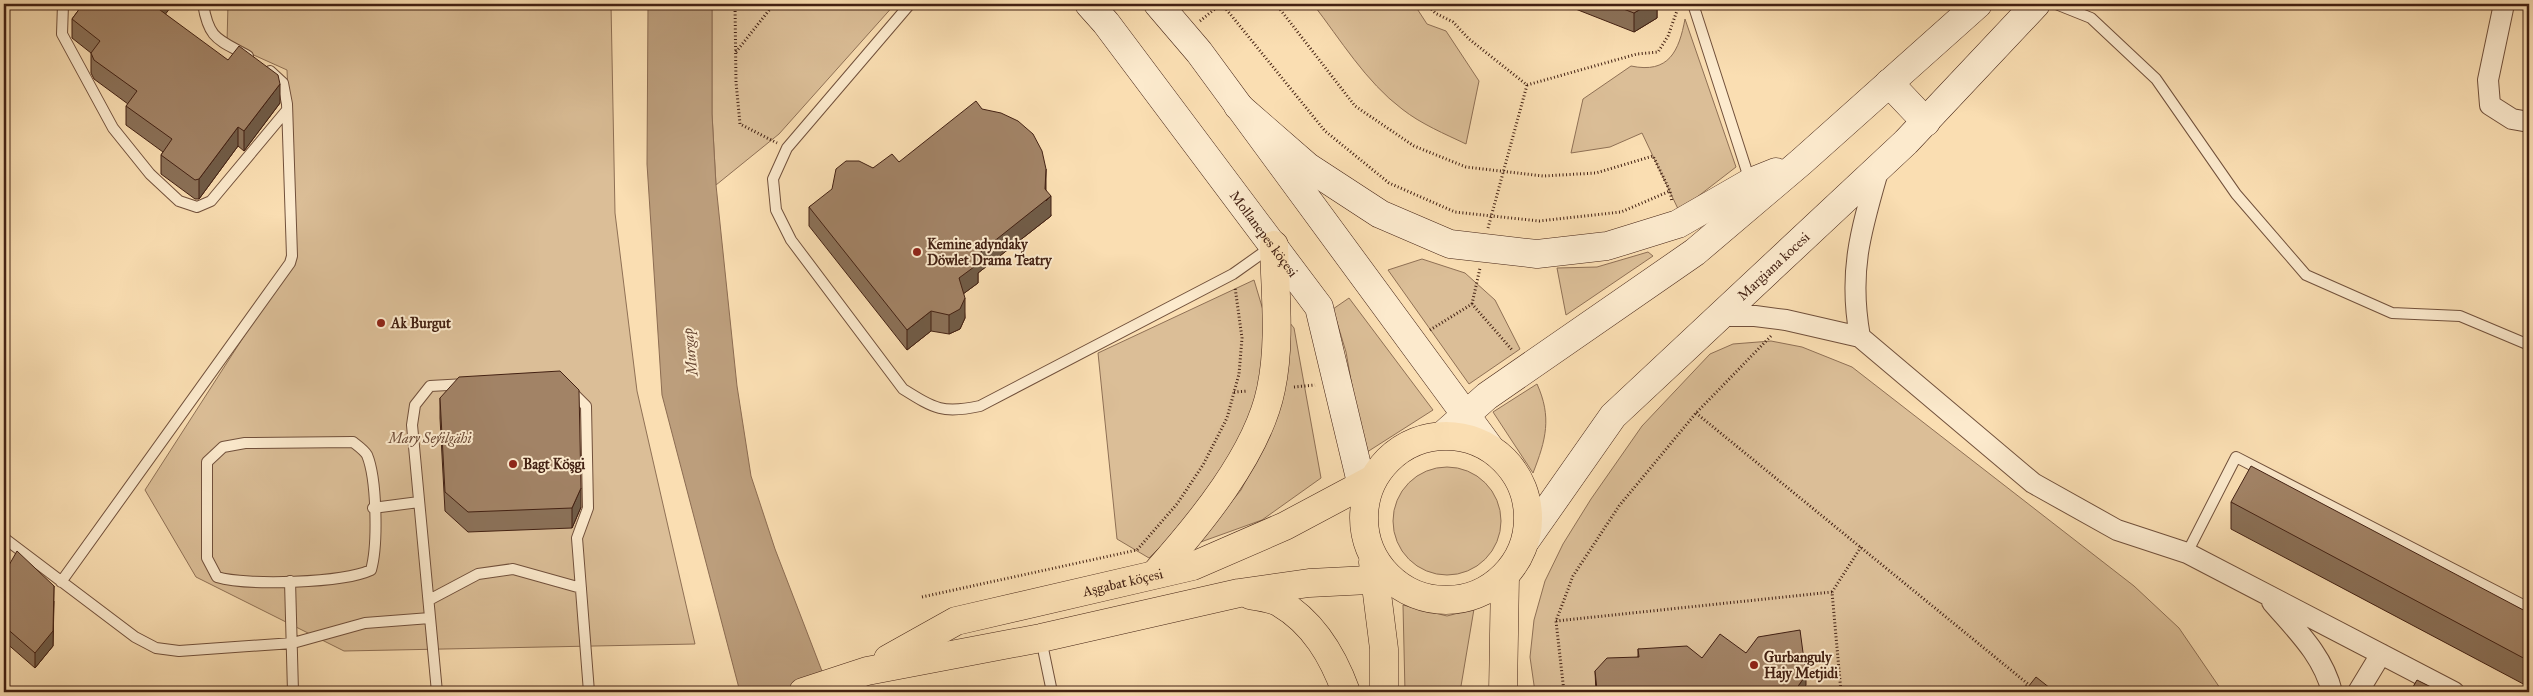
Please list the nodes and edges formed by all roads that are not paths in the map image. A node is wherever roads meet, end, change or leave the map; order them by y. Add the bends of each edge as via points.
1 (63, 4) edge
2 (203, 4) edge
3 (910, 4) edge
4 (1089, 4) edge
5 (1158, 4) edge
6 (1693, 4) edge
7 (1978, 4) edge
8 (2036, 4) edge
9 (2056, 4) edge
10 (2504, 4) edge
11 (1889, 83) junction
12 (1238, 106) junction
13 (287, 110) junction
14 (1926, 122) junction
15 (2529, 122) edge
16 (1879, 168) junction
17 (1754, 190) junction
18 (1274, 244) junction
19 (1721, 316) junction
20 (1860, 337) junction
21 (2529, 345) edge
22 (560, 382) edge
23 (478, 383) edge
24 (1467, 415) junction
25 (1443, 435) junction
26 (1490, 448) junction
27 (1366, 487) junction
28 (420, 502) junction
29 (373, 508) junction
30 (4, 538) edge
31 (1526, 540) junction
32 (2187, 553) junction
33 (1379, 572) junction
34 (1155, 574) junction
35 (1505, 576) junction
36 (290, 581) junction
37 (60, 582) junction
38 (580, 588) junction
39 (1239, 593) junction
40 (2264, 593) junction
41 (428, 600) junction
42 (2529, 608) edge
43 (430, 618) junction
44 (1040, 638) junction
45 (293, 643) junction
46 (2381, 654) junction
47 (867, 671) junction
48 (293, 692) edge
49 (438, 692) edge
50 (589, 692) edge
51 (803, 692) edge
52 (1052, 692) edge
53 (1346, 692) edge
54 (1384, 692) edge
55 (1503, 692) edge
56 (2332, 692) edge
57 (2358, 692) edge
58 (2454, 692) edge

1 - 13 lane via 62,34 113,128 150,174 179,201 197,207 211,201
2 - 13 lane via 206,25 217,39 259,63 283,83
3 - 18 lane via 787,148 773,179 776,210 792,240 904,389 928,404 954,412 980,406 1233,274
4 - 18 main road, Mollanepes köçesi
5 - 12 main road via 1199,52
6 - 17 lane
7 - 11 main road
8 - 14 main road, Margiana kocesi
9 - 21 lane via 2090,18 2156,79 2236,194 2306,275 2392,312 2460,316
10 - 15 street via 2488,80 2490,105 2512,119
11 - 14 main road
11 - 17 main road via 1801,162
12 - 17 main road via 1308,167 1380,214 1450,244 1537,254 1607,246 1678,224
12 - 24 main road
13 - 37 lane via 290,262
14 - 16 main road, Margiana kocesi
16 - 19 main road, Margiana kocesi
16 - 20 street via 1855,266 1855,308
17 - 24 main road via 1695,252 1487,396
18 - 27 main road, Mollanepes köçesi via 1319,307
18 - 34 main road via 1275,358 1271,390 1256,430 1227,486
19 - 20 street via 1786,320
19 - 31 main road, Margiana kocesi via 1613,416
20 - 32 street via 2033,483 2117,530
22 - 38 lane via 586,406 588,508 576,538
23 - 28 lane via 430,386 415,405 412,425
24 - 25 main road
24 - 26 main road
25 - 26 main road via 1467,438
25 - 27 main road via 1422,439 1402,448 1385,461
26 - 31 main road via 1510,466 1523,488 1529,514
27 - 33 main road via 1363,522 1366,540
27 - 34 main road, Aşgabat köçesi via 1193,566
28 - 29 lane
28 - 41 lane
29 - 36 lane via 376,554 371,570 359,576
29 - 36 lane via 372,472 366,453 354,442 245,443 223,447 208,462 207,558 217,577 232,582
30 - 37 lane
31 - 35 main road via 1518,559
32 - 40 street
32 - 42 lane via 2236,457
33 - 35 main road via 1410,593 1435,600 1460,600 1485,592
33 - 39 main road, Aşgabat köçesi
33 - 54 main road
34 - 47 main road, Aşgabat köçesi via 956,621
35 - 55 main road
36 - 45 lane
37 - 45 lane via 134,637 156,648 179,651
38 - 41 lane via 513,569 478,574
38 - 50 lane
39 - 44 main road, Aşgabat köçesi
39 - 53 main road via 1279,602 1299,618 1320,639 1336,664
40 - 46 street
40 - 56 street via 2313,650 2327,672
41 - 43 lane
43 - 45 lane via 365,622
43 - 49 lane
44 - 47 main road, Aşgabat köçesi
44 - 52 lane
45 - 48 lane
46 - 57 street
46 - 58 street
47 - 51 main road, Aşgabat köçesi

